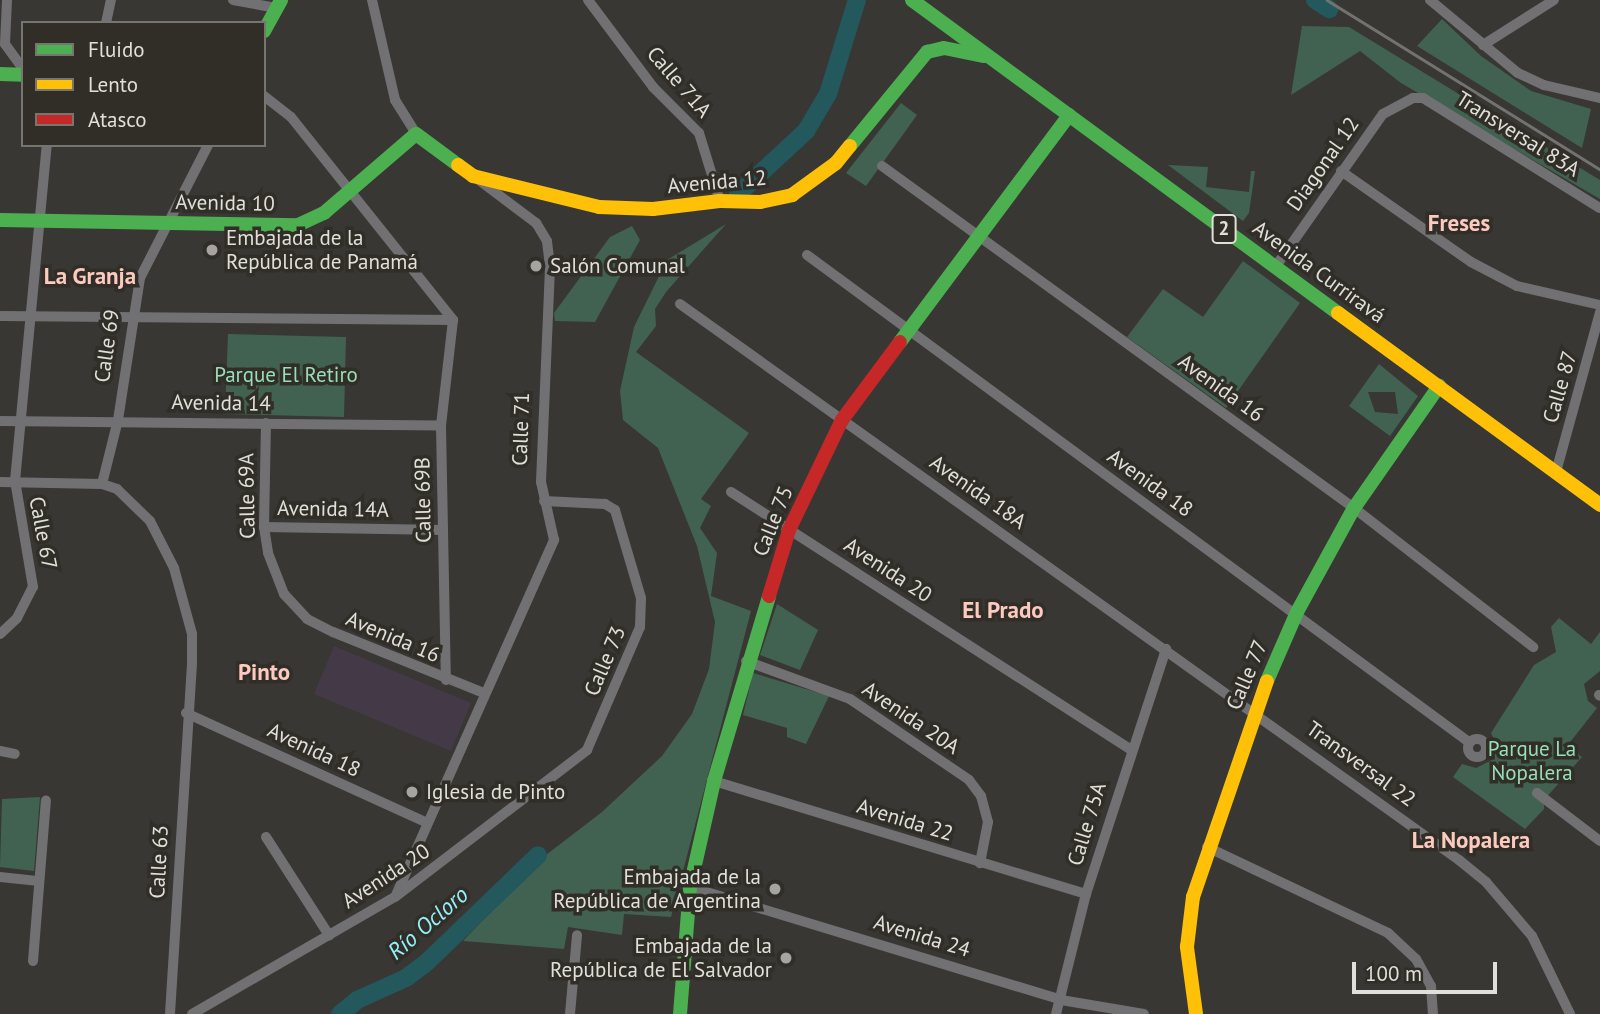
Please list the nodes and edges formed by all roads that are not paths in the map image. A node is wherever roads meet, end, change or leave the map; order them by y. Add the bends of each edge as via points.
1 (7, 0) edge
2 (111, 0) edge
3 (233, 0) edge
4 (372, 0) edge
5 (588, 0) edge
6 (912, 0) edge
7 (1430, 0) edge
8 (1554, 0) edge
9 (279, 4) edge
10 (106, 21) edge
11 (266, 27) edge
12 (1483, 45) junction
13 (3, 48) edge
14 (987, 57) junction
15 (21, 67) edge
16 (0, 74) edge
17 (21, 75) edge
18 (266, 98) edge
19 (1413, 98) joint
20 (1600, 98) edge
21 (1069, 115) junction
22 (416, 134) junction
23 (47, 147) edge
24 (207, 147) edge
25 (882, 166) dead end
26 (1341, 171) junction
27 (473, 176) junction
28 (351, 191) junction
29 (720, 201) junction
30 (1600, 208) edge
31 (0, 220) edge
32 (39, 221) junction
33 (169, 223) junction
34 (979, 237) junction
35 (807, 255) dead end
36 (1276, 266) junction
37 (680, 304) dead end
38 (1600, 304) edge
39 (1600, 312) edge
40 (0, 316) edge
41 (30, 316) junction
42 (131, 317) junction
43 (453, 320) junction
44 (908, 329) junction
45 (1439, 386) junction
46 (842, 419) junction
47 (118, 420) junction
48 (0, 421) edge
49 (19, 421) junction
50 (266, 423) junction
51 (441, 426) junction
52 (1556, 472) junction
53 (15, 481) junction
54 (0, 482) edge
55 (102, 484) junction
56 (731, 492) dead end
57 (544, 501) junction
58 (1600, 505) edge
59 (1354, 508) junction
60 (264, 527) junction
61 (443, 530) junction
62 (789, 530) junction
63 (292, 604) joint
64 (1297, 612) junction
65 (2, 629) edge
66 (1533, 647) dead end
67 (1166, 649) junction
68 (746, 661) junction
69 (446, 680) junction
70 (484, 693) junction
71 (1254, 710) junction
72 (186, 713) junction
73 (1470, 743) dead end
74 (587, 750) joint
75 (1130, 750) junction
76 (0, 751) edge
77 (15, 754) dead end
78 (714, 781) junction
79 (1537, 793) dead end
80 (47, 801) dead end
81 (425, 822) junction
82 (266, 836) dead end
83 (1600, 841) edge
84 (1208, 847) junction
85 (980, 863) junction
86 (0, 877) edge
87 (37, 881) junction
88 (690, 887) junction
89 (1086, 894) junction
90 (395, 897) junction
91 (329, 935) junction
92 (577, 935) dead end
93 (33, 961) dead end
94 (1061, 1000) junction
95 (170, 1014) edge
96 (192, 1014) edge
97 (570, 1014) edge
98 (680, 1014) edge
99 (1056, 1014) edge
100 (1144, 1014) edge
101 (1196, 1014) edge
102 (1433, 1014) edge
103 (1570, 1014) edge

1 - 13 street
2 - 10 street
3 - 9 street
4 - 22 street, Calle 71 via 395,100
5 - 29 street, Calle 71A via 653,87 699,133
6 - 14 main road, Avenida Curriravá / 2
7 - 12 street
8 - 12 street
9 - 11 main road
12 - 20 street via 1518,73 1544,85
13 - 15 street
14 - 21 main road, Avenida Curriravá / 2
14 - 29 main road, Avenida 12 via 944,48 927,52 836,163 818,178 792,195 760,202
16 - 17 main road
18 - 28 street via 291,117
19 - 26 street, Diagonal 12 via 1383,114
19 - 30 street, Transversal 83A via 1423,98
21 - 34 main road, Calle 75
21 - 36 main road, Avenida Curriravá / 2
22 - 27 main road, Calle 71
22 - 28 main road, Avenida 10
23 - 32 street, Calle 67
24 - 33 street, Calle 69
25 - 34 street, Avenida 16
26 - 36 street, Diagonal 12
26 - 38 street via 1517,286
27 - 29 main road, Avenida 12 via 618,209
27 - 57 street, Calle 71 via 536,223 547,241 550,266 540,461
28 - 33 main road, Avenida 10 via 324,213 298,225
28 - 43 street
31 - 32 main road, Avenida 10
32 - 33 main road, Avenida 10
32 - 41 street, Calle 67
33 - 42 street, Calle 69 via 140,278
34 - 44 main road, Calle 75
34 - 59 street, Avenida 16
35 - 44 street, Avenida 18
36 - 45 main road, Avenida Curriravá / 2
37 - 46 street, Avenida 18A
39 - 52 street, Calle 87
40 - 41 street
41 - 42 street
41 - 49 street, Calle 67
42 - 43 street
42 - 47 street, Calle 69
43 - 51 street, Calle 69B
44 - 46 main road, Calle 75
44 - 64 street, Avenida 18
45 - 52 main road, Avenida Curriravá / 2
45 - 59 main road, Calle 77
46 - 62 main road, Calle 75
46 - 67 street, Avenida 18A
47 - 49 street, Avenida 14
47 - 50 street, Avenida 14
47 - 55 street, Calle 69
48 - 49 street, Avenida 14
49 - 53 street, Calle 67
50 - 51 street, Avenida 14
50 - 60 street, Calle 69A
51 - 61 street, Calle 69B
52 - 58 main road, Avenida Curriravá / 2
53 - 54 street
53 - 55 street
53 - 65 street, Calle 67 via 33,587 18,618
55 - 72 street, Calle 63 via 117,489 150,521 174,568 192,634
56 - 62 street, Avenida 20
57 - 70 street, Calle 71 via 554,530 551,553
57 - 74 street, Calle 73 via 610,506 618,517 643,614
59 - 64 main road, Calle 77
59 - 66 street, Avenida 16
60 - 61 street, Avenida 14A
60 - 63 street, Calle 69A via 275,576
61 - 69 street, Calle 69B
62 - 68 main road, Calle 75
62 - 75 street, Avenida 20
63 - 69 street, Avenida 16 via 333,632
64 - 71 main road, Calle 77
64 - 73 street, Avenida 18
67 - 71 street, Avenida 18A
67 - 75 street, Calle 75A
68 - 78 main road, Calle 75
68 - 85 street, Avenida 20A via 850,699 969,780 981,796 988,822
69 - 70 street, Avenida 16
70 - 81 street, Calle 71
71 - 84 main road, Calle 77
71 - 103 street, Transversal 22 via 1486,882 1532,936
72 - 81 street, Avenida 18
72 - 95 street, Calle 63
74 - 90 street, Avenida 20
75 - 89 street, Calle 75A
76 - 77 street
78 - 85 street, Avenida 22
78 - 88 main road, Calle 75
79 - 83 street
80 - 87 street
81 - 90 street, Calle 71
82 - 91 street
84 - 101 main road, Calle 77 via 1193,897 1187,947
84 - 102 street via 1388,933 1416,959 1431,986
85 - 89 street, Avenida 22
86 - 87 street
87 - 93 street
88 - 94 street, Avenida 24
88 - 98 main road, Calle 75
89 - 94 street, Calle 75A
90 - 91 street, Avenida 20
91 - 96 street, Avenida 20
92 - 97 street
94 - 99 street, Calle 75A
94 - 100 street, Avenida 24

